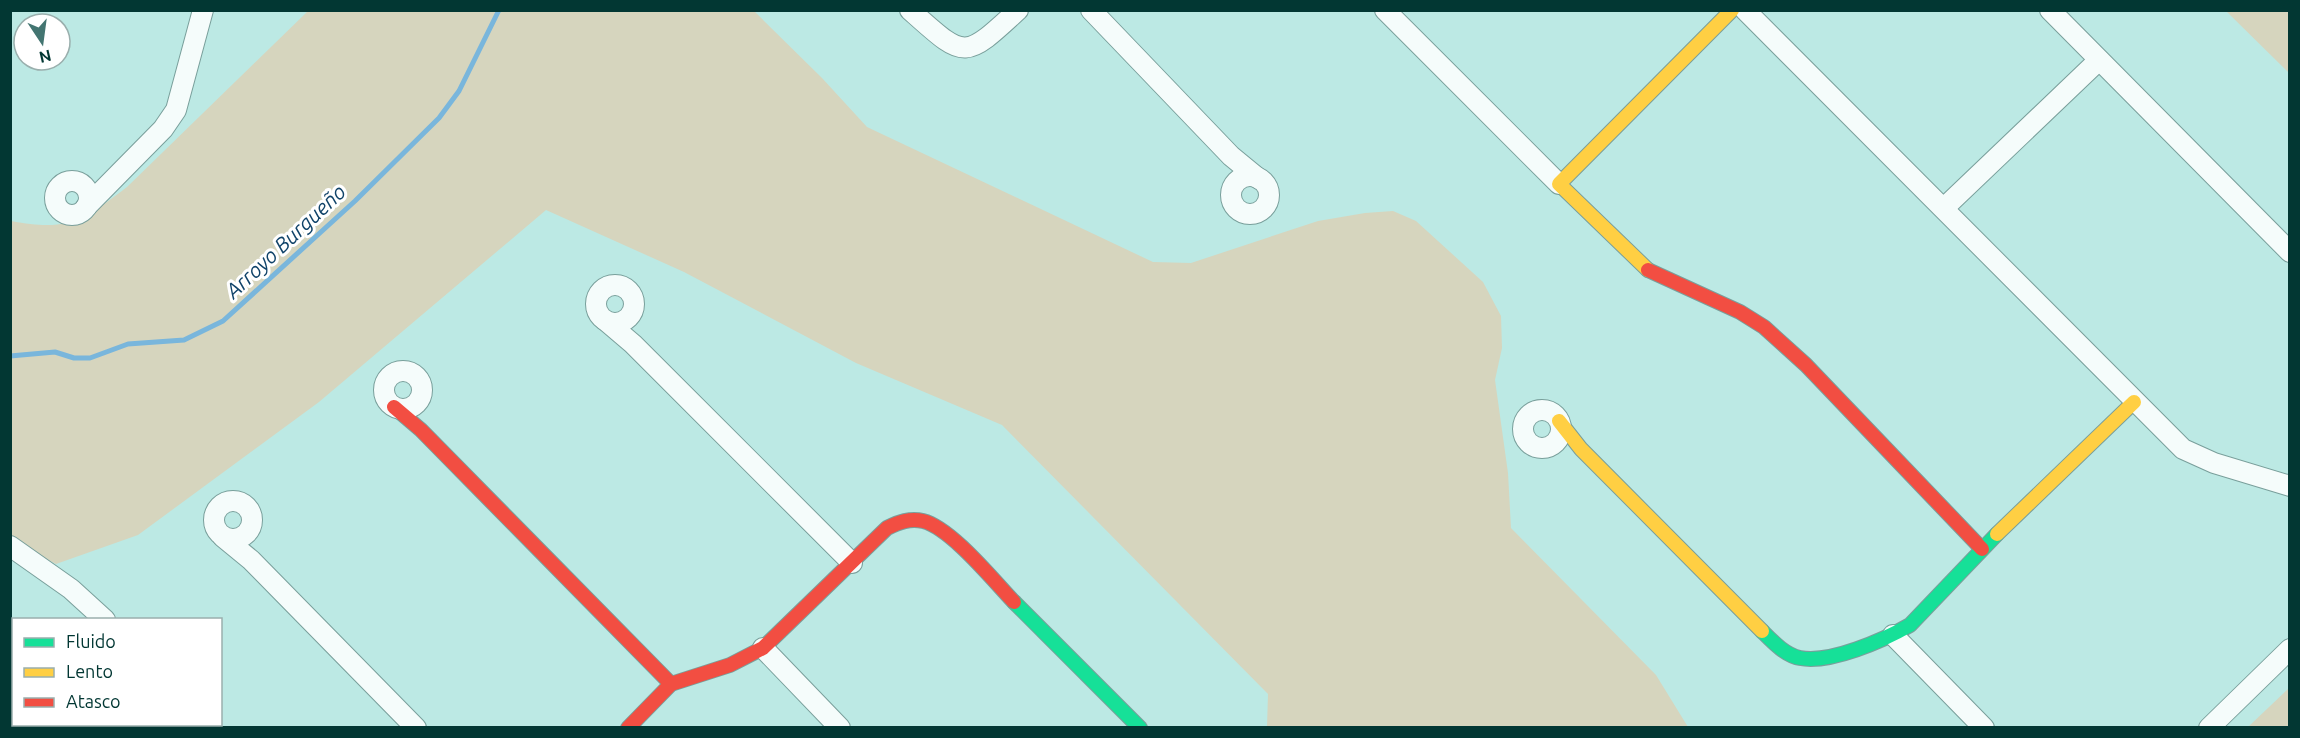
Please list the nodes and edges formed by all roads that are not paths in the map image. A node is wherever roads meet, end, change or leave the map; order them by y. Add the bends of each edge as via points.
1 (203, 10) edge
2 (910, 10) edge
3 (1018, 10) edge
4 (1091, 10) edge
5 (1385, 10) edge
6 (1732, 10) edge
7 (1745, 10) edge
8 (2050, 10) edge
9 (2099, 60) junction
10 (1231, 156) junction
11 (1258, 179) junction
12 (1236, 183) junction
13 (110, 184) junction
14 (1559, 184) junction
15 (85, 186) junction
16 (86, 207) junction
17 (1944, 208) junction
18 (2289, 252) edge
19 (629, 317) junction
20 (606, 321) junction
21 (633, 344) junction
22 (2134, 402) junction
23 (417, 403) junction
24 (394, 407) junction
25 (1559, 421) junction
26 (422, 430) junction
27 (1554, 444) junction
28 (1581, 449) junction
29 (2289, 486) edge
30 (247, 533) junction
31 (224, 537) junction
32 (10, 546) edge
33 (1982, 549) junction
34 (251, 560) junction
35 (852, 563) junction
36 (103, 618) edge
37 (1893, 635) junction
38 (763, 648) junction
39 (2289, 649) edge
40 (671, 684) junction
41 (416, 728) edge
42 (628, 728) edge
43 (840, 728) edge
44 (1140, 728) edge
45 (1984, 728) edge
46 (2210, 728) edge

1 - 13 street via 176,110
2 - 3 street via 944,41 964,50 986,40
4 - 10 street
5 - 14 street
6 - 14 street
7 - 17 street
8 - 9 street
9 - 17 street
9 - 18 street
10 - 11 street
10 - 12 street
11 - 12 street via 1246,177
11 - 12 street via 1267,188 1268,200 1256,213 1244,213 1234,206 1231,194
13 - 15 street
13 - 16 street
14 - 33 street via 1644,268 1764,327 1806,365
15 - 16 street via 89,196
15 - 16 street via 69,181 59,186 54,196 57,207 66,214 77,214
17 - 22 street
19 - 20 street via 618,323
19 - 20 street via 633,300 627,290 615,286 604,290 597,300 598,312
19 - 21 street
20 - 21 street
21 - 35 street
22 - 29 street via 2183,449 2214,463
22 - 33 street
23 - 24 street via 406,409
23 - 24 street via 422,392 419,380 410,373 397,373 388,380 385,392
23 - 26 street via 417,421
24 - 26 street
25 - 27 street via 1561,433
25 - 27 street via 1550,412 1538,411 1528,417 1523,428 1527,440 1536,447
25 - 28 street
26 - 40 street
27 - 28 street
28 - 37 street via 1789,654 1816,659 1835,656
30 - 31 street via 236,539
30 - 31 street via 251,522 248,510 233,502 221,505 214,516 215,528
30 - 34 street via 246,550
31 - 34 street
32 - 36 street via 71,589
33 - 37 street via 1910,625
34 - 41 street
35 - 38 street
35 - 44 street via 887,528 900,521 913,518 931,523 944,531
37 - 45 street
38 - 40 street via 730,665
38 - 43 street
39 - 46 street
40 - 42 street

